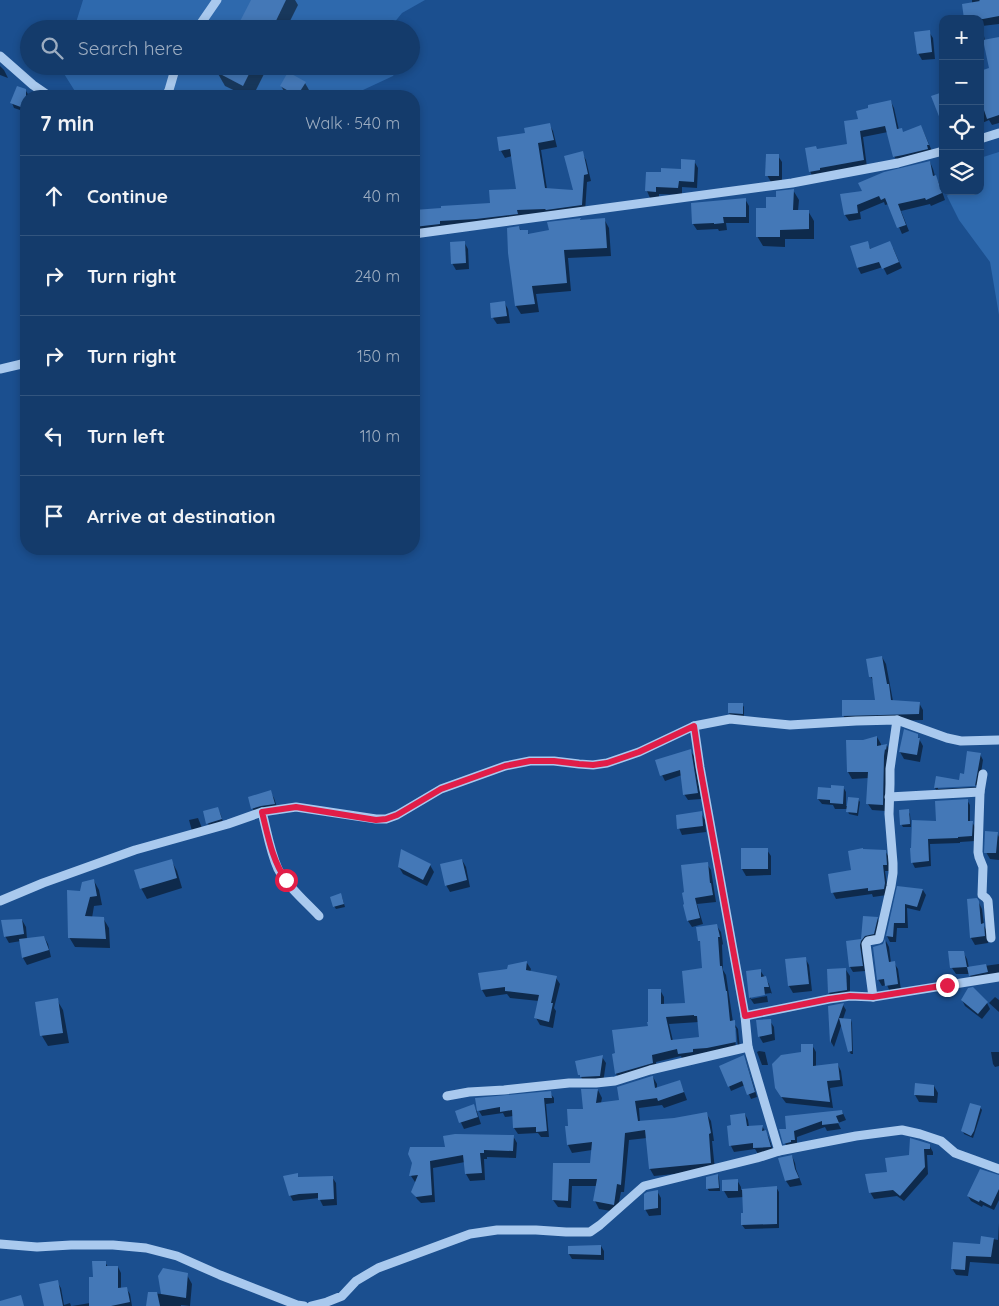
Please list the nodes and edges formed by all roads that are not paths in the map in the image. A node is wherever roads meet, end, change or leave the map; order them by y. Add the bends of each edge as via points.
1 (217, 0) edge
2 (203, 20) edge
3 (0, 56) edge
4 (20, 74) edge
5 (22, 75) edge
6 (173, 75) edge
7 (40, 90) edge
8 (169, 90) edge
9 (999, 133) edge
10 (984, 138) edge
11 (939, 151) edge
12 (420, 233) edge
13 (20, 364) edge
14 (0, 369) edge
15 (896, 720) junction
16 (694, 726) junction
17 (999, 740) edge
18 (983, 774) dead end
19 (980, 792) junction
20 (890, 797) junction
21 (262, 812) junction
22 (0, 902) edge
23 (319, 916) dead end
24 (991, 938) dead end
25 (999, 977) edge
26 (873, 997) junction
27 (745, 1016) junction
28 (748, 1047) junction
29 (448, 1096) dead end
30 (779, 1151) junction
31 (999, 1169) edge
32 (0, 1244) edge
33 (304, 1306) edge
34 (311, 1306) edge

1 - 2 street
3 - 4 street
5 - 7 street
6 - 8 street
9 - 10 street
11 - 12 street via 898,163 792,183
13 - 14 street
15 - 16 street via 790,725 730,719
15 - 17 street via 961,741
15 - 20 street
16 - 21 street via 607,763 530,761 505,766 441,789 386,819 296,807
16 - 27 street
18 - 19 street
19 - 20 street
19 - 24 street via 978,854 983,863 982,895 988,902
20 - 26 street via 892,886 879,939 866,944
21 - 22 street via 134,850
21 - 23 street via 279,870
25 - 26 street
26 - 27 street via 829,999
27 - 28 street
28 - 29 street via 650,1070 623,1080
28 - 30 street
30 - 31 street via 902,1130 941,1141 955,1152
30 - 34 street via 644,1186 590,1232 497,1230 470,1234 378,1268 356,1281 342,1296
32 - 33 street via 146,1248 177,1256

